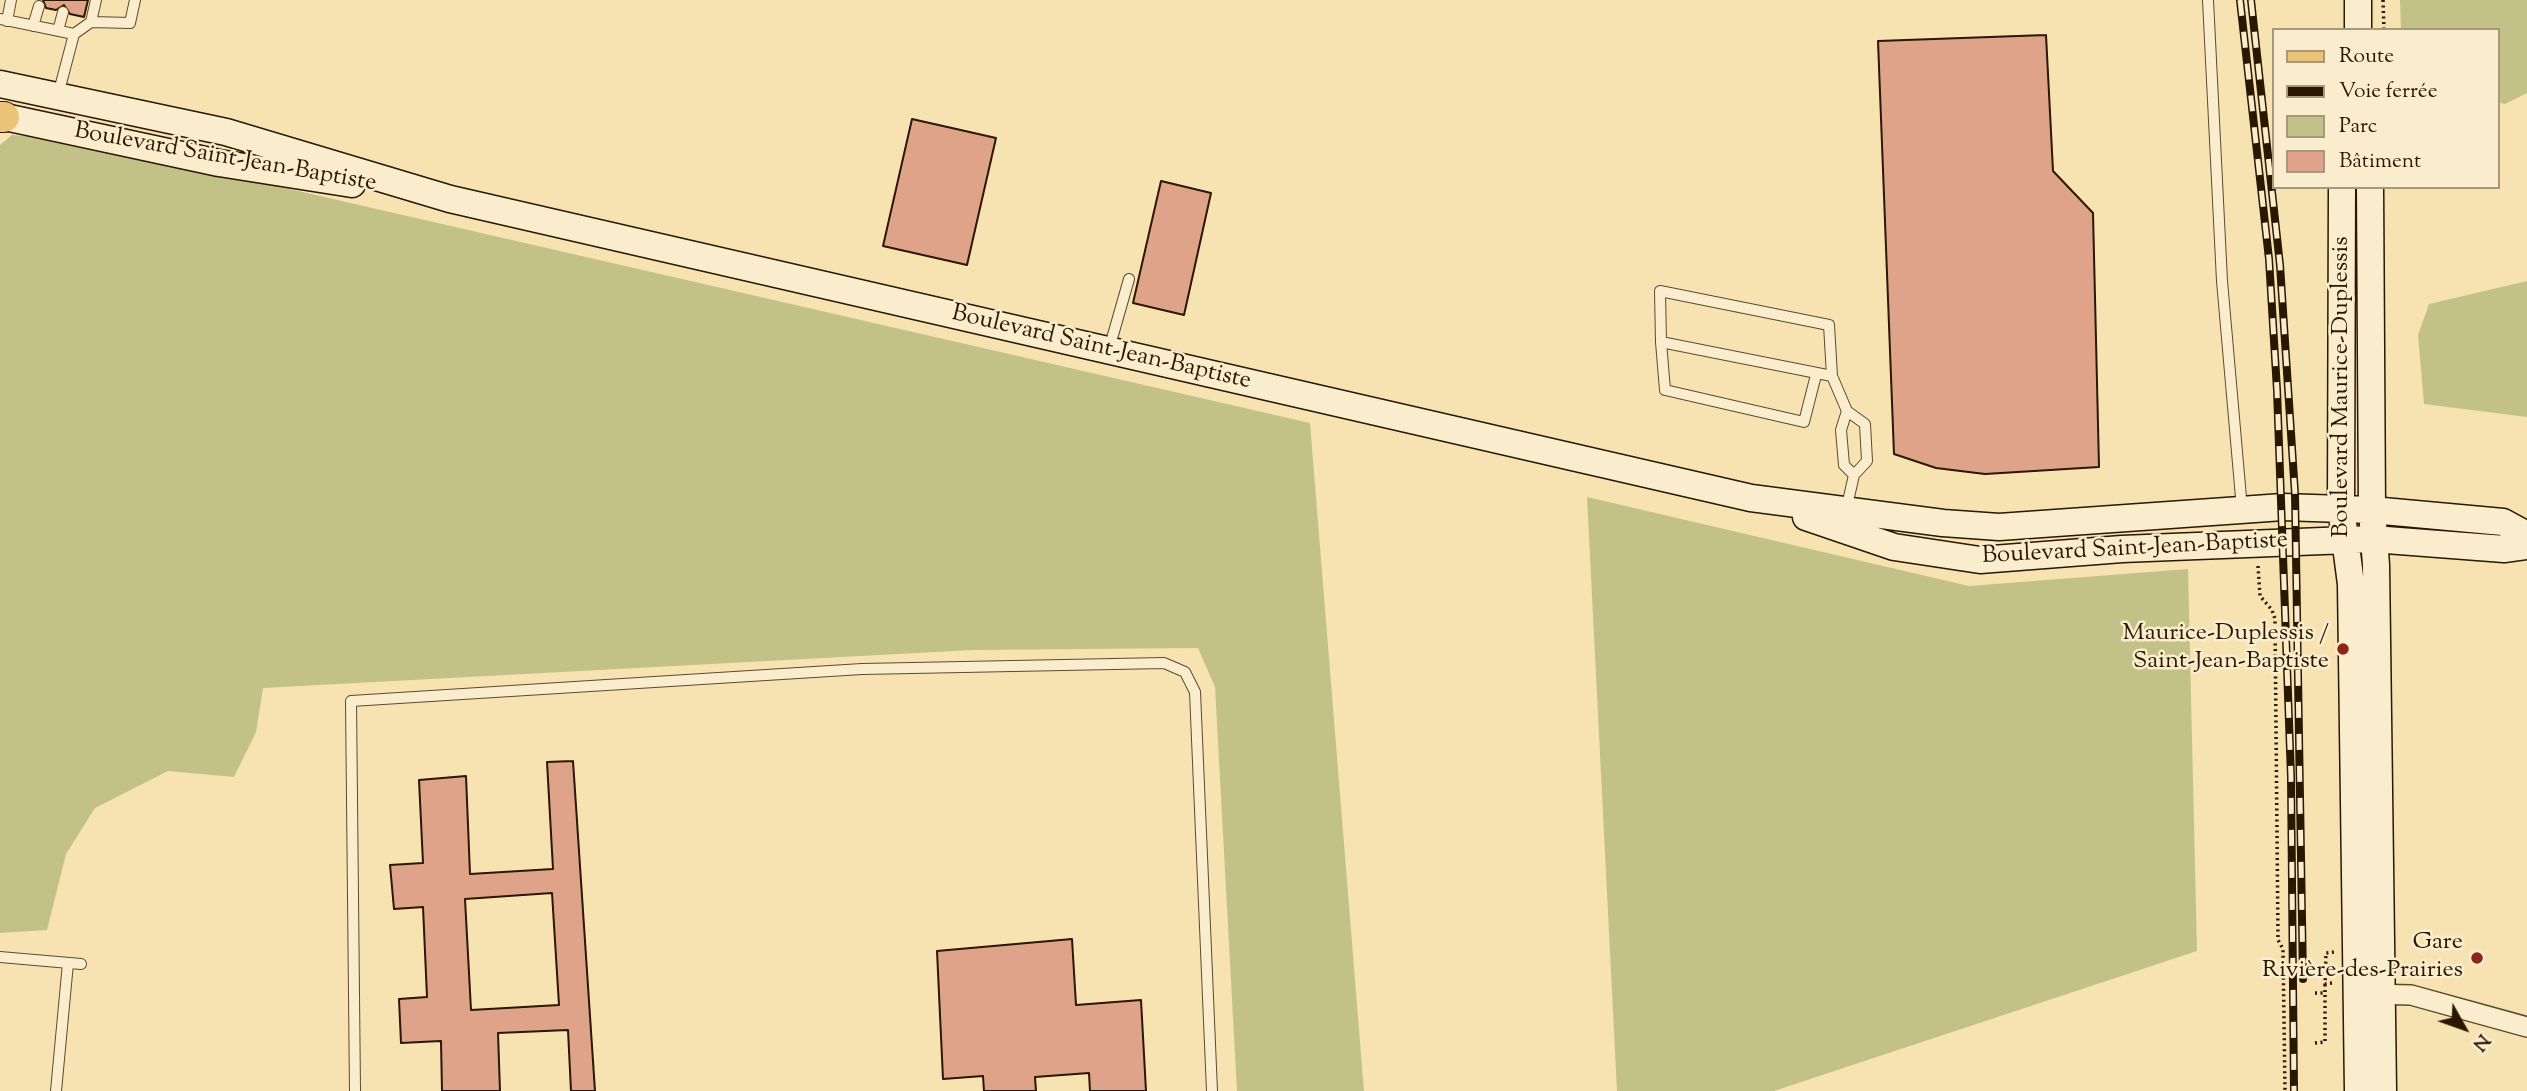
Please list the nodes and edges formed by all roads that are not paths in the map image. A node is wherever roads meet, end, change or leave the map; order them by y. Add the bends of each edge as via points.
1 (11, 0) edge
2 (96, 0) edge
3 (135, 0) edge
4 (2207, 0) edge
5 (2358, 0) edge
6 (39, 6) dead end
7 (63, 12) dead end
8 (3, 20) edge
9 (91, 22) junction
10 (33, 26) junction
11 (2358, 28) edge
12 (58, 31) junction
13 (74, 34) junction
14 (0, 84) edge
15 (58, 96) junction
16 (1, 116) edge
17 (2342, 189) edge
18 (2371, 189) edge
19 (450, 199) junction
20 (1129, 279) dead end
21 (1661, 342) junction
22 (1109, 350) junction
23 (1816, 375) junction
24 (1832, 376) junction
25 (1847, 411) junction
26 (1854, 475) junction
27 (1751, 498) junction
28 (2341, 508) junction
29 (2242, 510) junction
30 (2372, 510) junction
31 (1846, 511) junction
32 (2527, 535) edge
33 (2373, 539) junction
34 (2343, 541) junction
35 (2527, 546) edge
36 (0, 957) edge
37 (68, 963) junction
38 (81, 964) dead end
39 (2369, 994) junction
40 (2527, 1027) edge
41 (57, 1091) edge
42 (355, 1091) edge
43 (1212, 1091) edge
44 (2358, 1091) edge
45 (2383, 1091) edge

1 - 8 lane
2 - 9 lane
3 - 9 lane via 130,23
4 - 29 lane via 2222,281
5 - 11 main road
6 - 10 lane
7 - 12 lane
8 - 10 lane
9 - 13 lane
10 - 12 lane
12 - 13 lane
13 - 15 lane
14 - 15 main road, Boulevard Saint-Jean-Baptiste
15 - 19 main road, Boulevard Saint-Jean-Baptiste via 226,132
16 - 19 main road, Boulevard Saint-Jean-Baptiste via 219,163
17 - 28 main road, Boulevard Maurice-Duplessis
18 - 30 main road, Boulevard Maurice-Duplessis
19 - 22 main road, Boulevard Saint-Jean-Baptiste
20 - 22 lane
21 - 23 lane
21 - 23 lane via 1665,390 1804,422
21 - 24 lane via 1660,291 1829,325
22 - 27 main road, Boulevard Saint-Jean-Baptiste
23 - 24 lane
24 - 25 lane
25 - 26 lane via 1841,430 1844,465
25 - 26 lane via 1864,424 1867,461
26 - 31 lane
27 - 31 main road, Boulevard Saint-Jean-Baptiste
27 - 34 main road, Boulevard Saint-Jean-Baptiste via 1894,547 1980,560 2179,546
28 - 29 main road, Boulevard Saint-Jean-Baptiste
28 - 30 main road, Boulevard Saint-Jean-Baptiste
28 - 34 main road, Boulevard Maurice-Duplessis
29 - 31 main road, Boulevard Saint-Jean-Baptiste via 1999,527
30 - 32 main road, Boulevard Saint-Jean-Baptiste via 2503,522
30 - 33 main road, Boulevard Maurice-Duplessis
33 - 34 main road, Boulevard Saint-Jean-Baptiste
33 - 35 main road, Boulevard Saint-Jean-Baptiste via 2504,549
33 - 39 main road, Boulevard Maurice-Duplessis
34 - 39 main road, Boulevard Maurice-Duplessis via 2351,584
36 - 37 lane
37 - 38 lane
37 - 41 lane
39 - 40 street via 2411,995
39 - 44 main road, Boulevard Maurice-Duplessis
39 - 45 main road, Boulevard Maurice-Duplessis
42 - 43 lane via 351,701 862,669 1164,663 1185,671 1195,692

